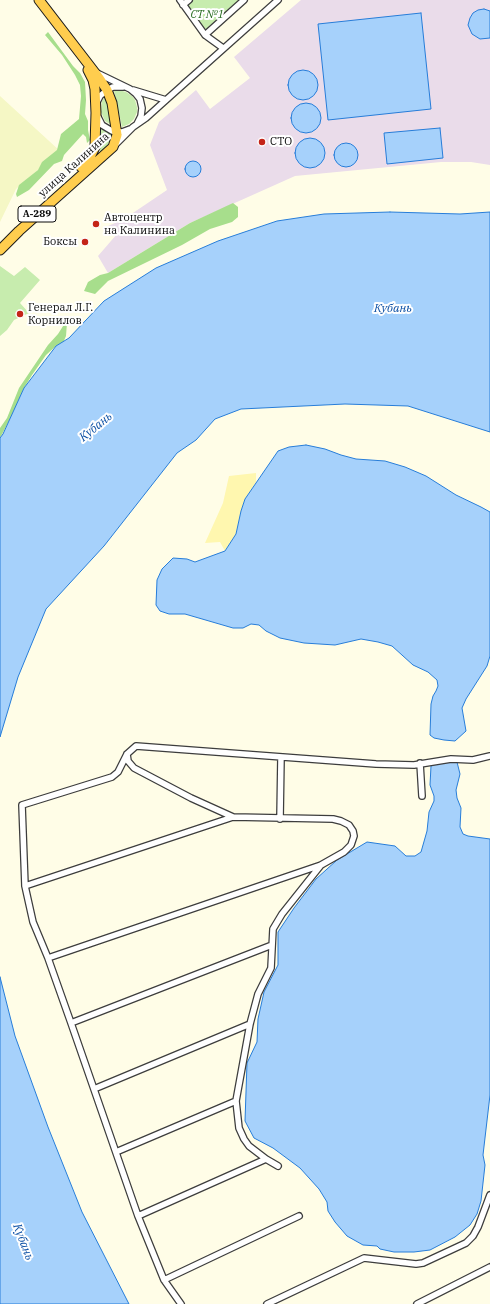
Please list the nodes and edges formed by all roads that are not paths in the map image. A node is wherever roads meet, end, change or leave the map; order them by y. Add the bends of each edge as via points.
1 (33, 0) edge
2 (39, 0) edge
3 (189, 0) edge
4 (244, 0) edge
5 (278, 0) edge
6 (181, 2) edge
7 (205, 34) junction
8 (223, 48) junction
9 (86, 64) junction
10 (94, 72) junction
11 (128, 88) junction
12 (107, 90) junction
13 (166, 100) junction
14 (96, 110) junction
15 (133, 128) junction
16 (117, 132) junction
17 (113, 147) junction
18 (0, 243) edge
19 (0, 250) edge
20 (128, 754) junction
21 (490, 756) edge
22 (281, 757) junction
23 (420, 764) junction
24 (422, 796) dead end
25 (233, 817) junction
26 (280, 819) junction
27 (322, 865) junction
28 (25, 886) junction
29 (272, 945) junction
30 (48, 958) junction
31 (71, 1023) junction
32 (250, 1024) junction
33 (94, 1089) junction
34 (236, 1101) junction
35 (116, 1152) junction
36 (266, 1159) junction
37 (278, 1166) dead end
38 (490, 1195) edge
39 (138, 1216) junction
40 (299, 1216) dead end
41 (490, 1267) edge
42 (164, 1280) junction
43 (181, 1304) edge
44 (267, 1304) edge
45 (417, 1304) edge

1 - 9 highway
2 - 9 highway
3 - 6 street
4 - 7 street
5 - 8 street, улица Калинина
6 - 7 street
7 - 8 street
8 - 13 street, улица Калинина
9 - 10 highway
9 - 14 highway, улица Калинина via 93,80
10 - 11 street
10 - 12 highway
11 - 12 street via 116,86
11 - 13 street
11 - 15 street, А-289 via 136,94 142,105 140,118
12 - 14 street via 99,98
12 - 16 highway
13 - 15 street, улица Калинина
14 - 16 street via 102,125
14 - 18 highway, улица Калинина / А-289 via 95,147 88,161
15 - 16 street
15 - 17 street, улица Калинина / А-289
16 - 17 highway
17 - 19 highway, улица Калинина / А-289
20 - 22 street via 136,746
20 - 25 street via 128,761 134,768 190,798
20 - 28 street via 118,772 112,777 22,805
21 - 23 street via 473,760 451,759
22 - 23 street via 376,764
22 - 26 street
23 - 24 street
25 - 26 street
25 - 28 street
26 - 27 street via 333,820 349,825 353,831 351,845
27 - 29 street via 275,925
27 - 30 street
28 - 30 street via 33,922
29 - 31 street
29 - 32 street via 270,968 258,994
30 - 31 street
31 - 33 street
32 - 33 street
32 - 34 street
33 - 35 street
34 - 35 street
34 - 36 street via 239,1128 244,1139
35 - 39 street
36 - 37 street
36 - 39 street
38 - 44 street via 478,1227 466,1242 423,1263 360,1259
39 - 42 street
40 - 42 street
41 - 45 street
42 - 43 street

